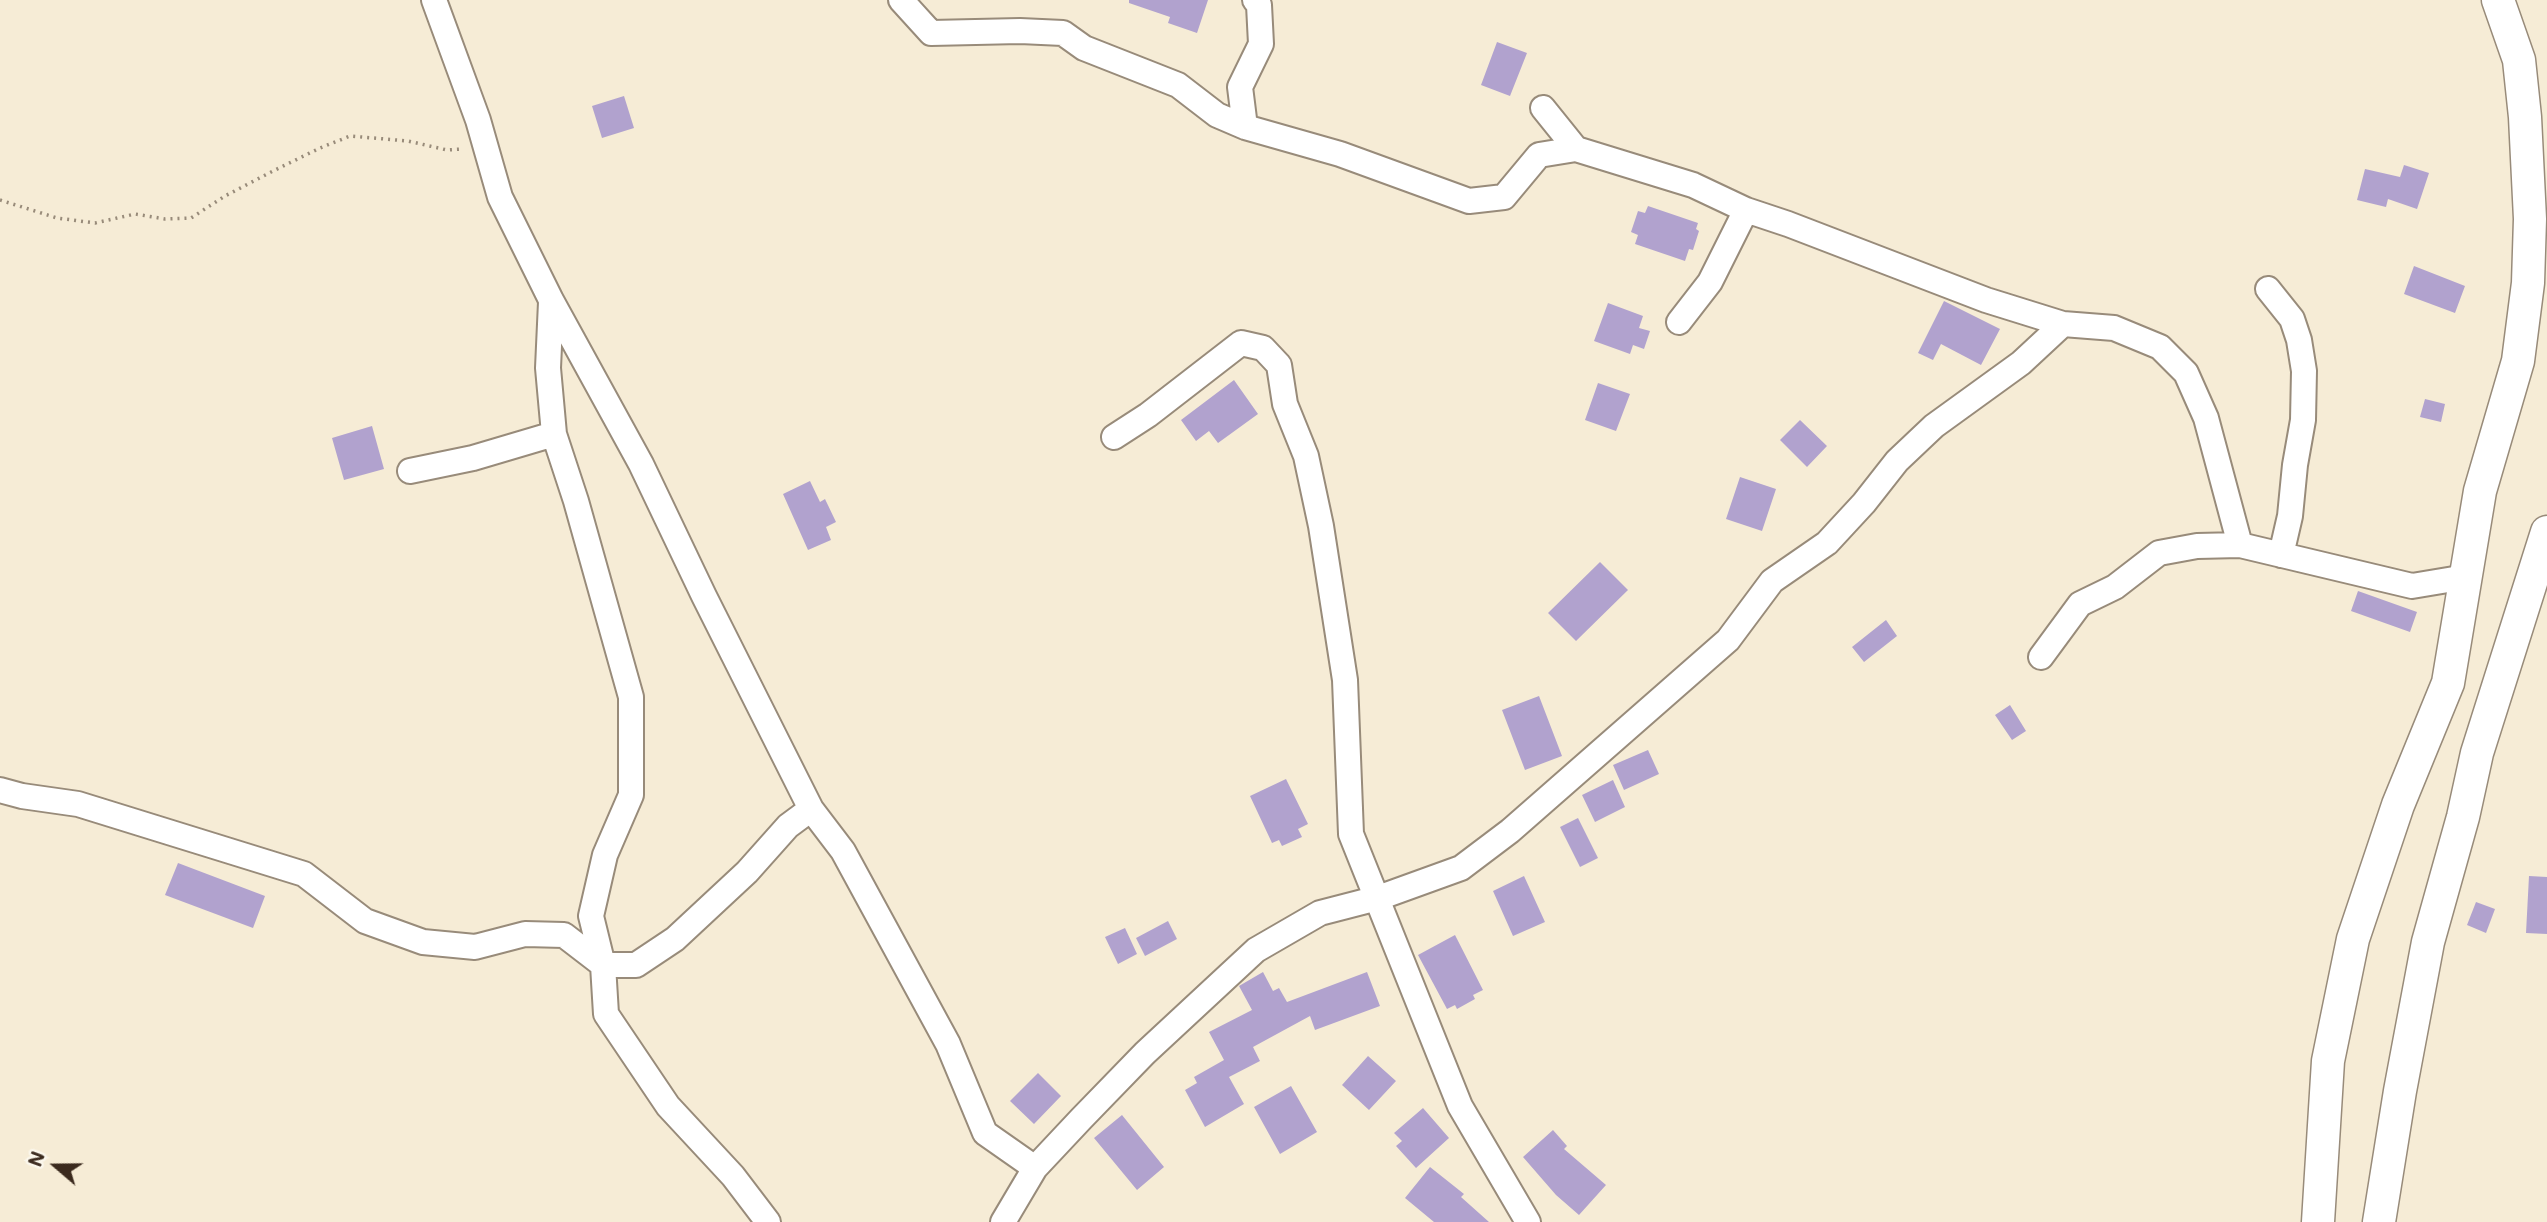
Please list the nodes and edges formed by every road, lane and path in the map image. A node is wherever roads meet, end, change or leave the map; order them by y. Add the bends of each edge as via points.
1 (434, 0) edge
2 (901, 0) edge
3 (1255, 0) edge
4 (2498, 0) edge
5 (1543, 108) dead end
6 (1245, 127) junction
7 (486, 147) junction
8 (1576, 149) junction
9 (0, 200) edge
10 (1746, 210) junction
11 (2268, 289) dead end
12 (551, 300) junction
13 (1679, 322) dead end
14 (2063, 324) junction
15 (554, 434) junction
16 (1114, 437) dead end
17 (410, 471) dead end
18 (2547, 532) edge
19 (2240, 545) junction
20 (2281, 555) junction
21 (2466, 577) junction
22 (2539, 587) edge
23 (2041, 657) dead end
24 (0, 790) edge
25 (811, 809) junction
26 (1378, 898) junction
27 (603, 965) junction
28 (1035, 1168) junction
29 (768, 1222) edge
30 (1003, 1222) edge
31 (1528, 1222) edge
32 (2318, 1222) edge
33 (2379, 1222) edge

1 - 7 street
2 - 6 street via 931,33 1063,33 1084,48 1178,85 1217,115
3 - 6 street via 1261,44 1240,87
4 - 21 main road via 2519,60 2530,219 2528,283 2518,361 2480,491
5 - 8 street
6 - 8 street via 1340,154 1469,201 1504,197 1539,155
7 - 9 path via 447,150 350,136 273,171 191,218 135,214 95,223 57,218
7 - 12 street via 500,197
8 - 10 street via 1693,185
10 - 13 street via 1710,282
10 - 14 street
11 - 20 street via 2292,319 2304,371 2303,420
12 - 15 street via 548,368
12 - 25 street via 641,464
14 - 19 street via 2114,328 2160,347 2186,373 2206,418
14 - 26 street via 2021,363 1934,426 1897,461 1827,543 1772,581 1728,640 1510,831 1461,868
15 - 17 street
15 - 27 street via 631,696 631,795 605,855 591,916
16 - 26 street via 1241,343 1263,348 1279,365 1284,404 1306,456 1321,526 1345,680 1351,834
18 - 22 main road
19 - 20 street
19 - 23 street via 2159,553 2115,587 2080,604
20 - 21 street via 2412,586
21 - 32 main road via 2448,683 2398,805 2353,939 2328,1061
22 - 33 main road via 2477,753 2428,942
24 - 27 street via 78,804 304,874 365,920 423,942 475,947 524,934 564,935
25 - 27 street via 788,826 747,872 675,939 636,965
25 - 28 street via 843,851 948,1044 985,1133
26 - 28 street via 1320,913 1256,950 1145,1053
26 - 31 street via 1460,1106
27 - 29 street via 606,1014 668,1106 733,1176
28 - 30 street

